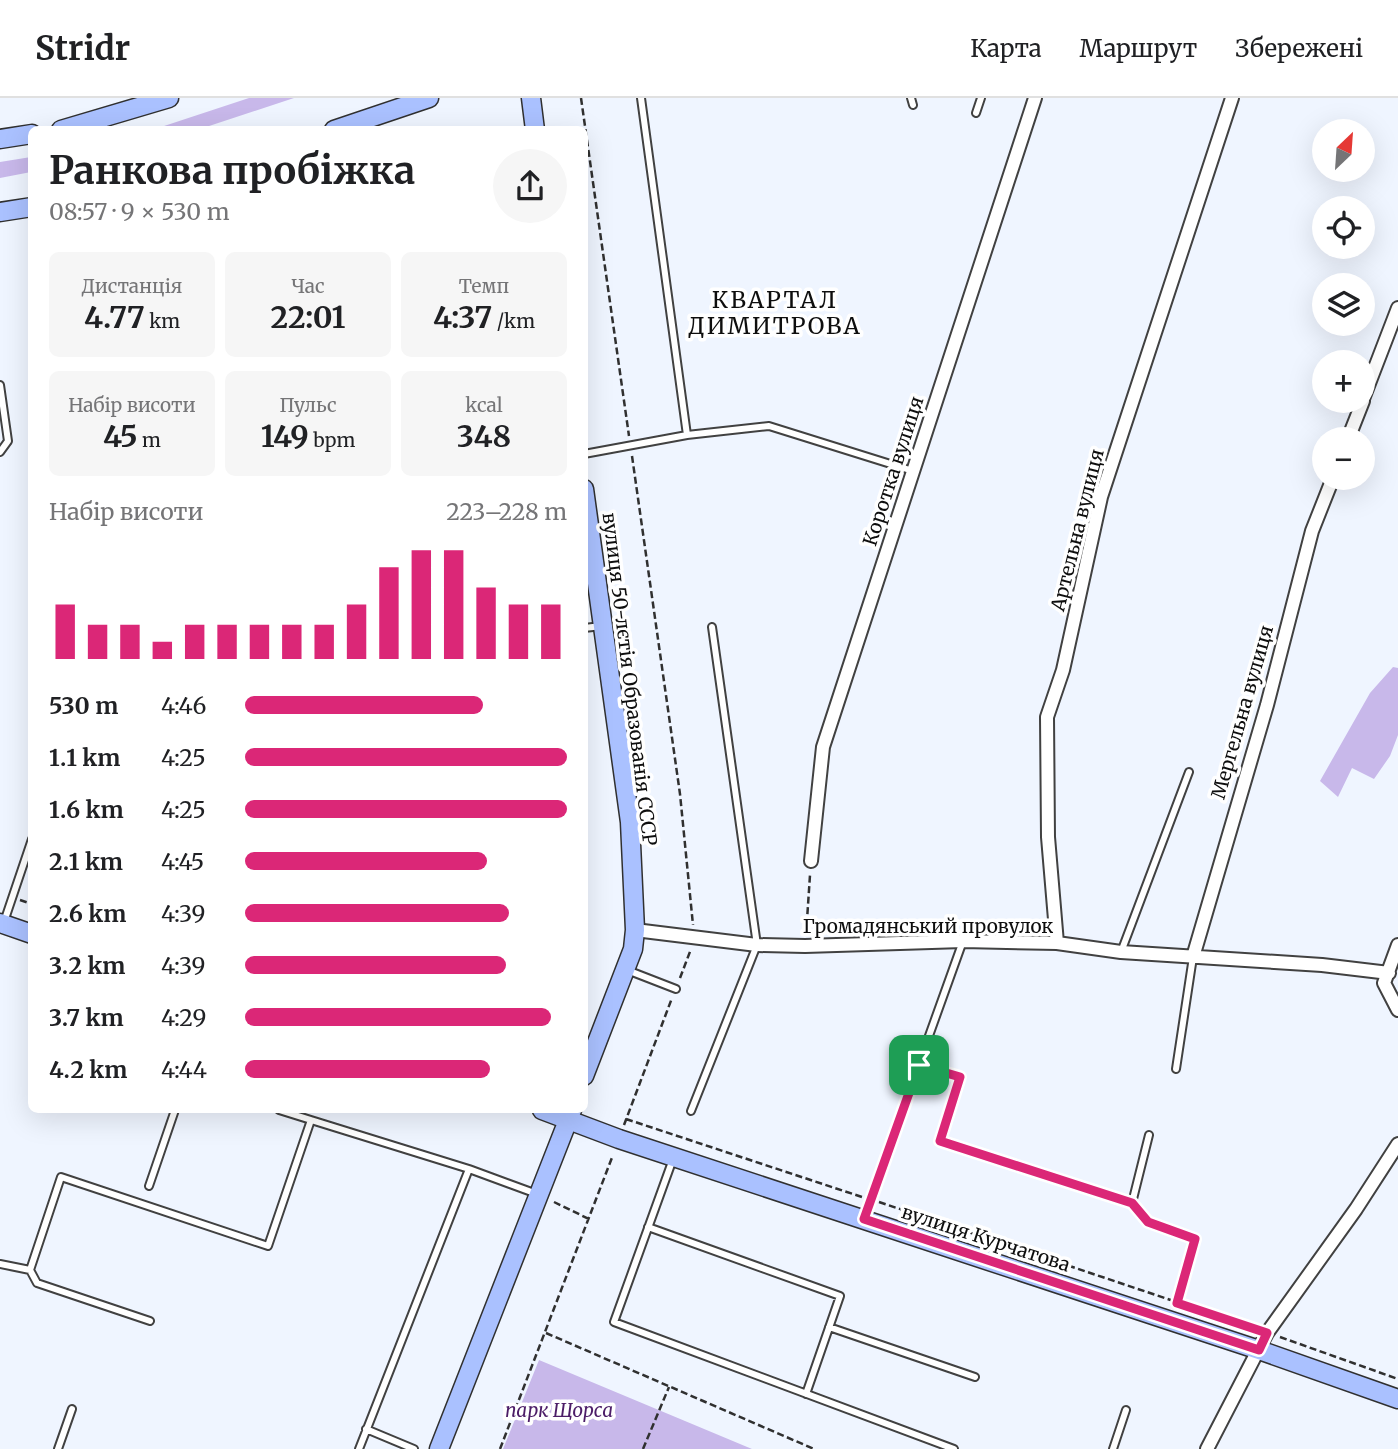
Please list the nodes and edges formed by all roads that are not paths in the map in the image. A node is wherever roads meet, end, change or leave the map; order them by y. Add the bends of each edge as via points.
1 (169, 98) edge
2 (429, 98) edge
3 (531, 98) edge
4 (641, 98) edge
5 (981, 98) edge
6 (1035, 98) edge
7 (1232, 98) edge
8 (976, 113) dead end
9 (74, 126) edge
10 (346, 126) edge
11 (534, 126) edge
12 (28, 135) edge
13 (0, 139) edge
14 (28, 208) edge
15 (0, 212) edge
16 (1398, 309) edge
17 (1375, 369) edge
18 (0, 385) edge
19 (687, 435) junction
20 (0, 452) edge
21 (588, 453) edge
22 (913, 471) junction
23 (1328, 490) edge
24 (588, 516) edge
25 (604, 626) junction
26 (712, 626) dead end
27 (588, 628) edge
28 (1189, 772) dead end
29 (28, 850) edge
30 (811, 861) road end
31 (2, 923) edge
32 (635, 930) junction
33 (28, 933) edge
34 (962, 942) junction
35 (1057, 943) junction
36 (757, 944) junction
37 (1398, 945) edge
38 (1121, 953) junction
39 (1193, 957) junction
40 (625, 970) junction
41 (1389, 973) junction
42 (676, 989) road end
43 (1398, 1010) edge
44 (590, 1042) edge
45 (919, 1065) junction
46 (1176, 1069) dead end
47 (691, 1111) dead end
48 (174, 1113) edge
49 (289, 1113) edge
50 (570, 1114) edge
51 (311, 1120) junction
52 (1149, 1135) dead end
53 (1398, 1144) edge
54 (673, 1157) junction
55 (468, 1170) junction
56 (149, 1186) dead end
57 (538, 1195) junction
58 (864, 1219) junction
59 (648, 1227) junction
60 (0, 1264) edge
61 (30, 1270) junction
62 (150, 1321) dead end
63 (829, 1327) junction
64 (1259, 1350) junction
65 (975, 1377) dead end
66 (806, 1394) junction
67 (1398, 1399) edge
68 (72, 1409) dead end
69 (1126, 1410) dead end
70 (366, 1429) junction
71 (58, 1449) edge
72 (359, 1449) edge
73 (414, 1449) edge
74 (439, 1449) edge
75 (954, 1449) edge
76 (1113, 1449) edge
77 (1208, 1449) edge

1 - 9 street
2 - 10 street
3 - 11 street
4 - 19 lane
5 - 8 lane
6 - 22 street, Коротка вулиця
7 - 35 street, Артельна вулиця via 1101,497 1063,670 1047,717 1048,837
12 - 13 street
14 - 15 street
16 - 17 street
18 - 20 lane via 8,441
19 - 21 lane
19 - 22 lane via 769,426
22 - 30 street, Коротка вулиця via 823,747
23 - 39 street, Мергельна вулиця via 1312,531
24 - 25 street, вулиця 50-лєтія Образованія СССР
25 - 27 lane
25 - 32 street, вулиця 50-лєтія Образованія СССР via 630,822
26 - 36 lane
28 - 38 lane
29 - 31 lane
31 - 33 street
32 - 36 street, Громадянський провулок
32 - 40 street, вулиця 50-лєтія Образованія СССР
34 - 35 street, Громадянський провулок
34 - 36 street, Громадянський провулок
34 - 45 lane
35 - 38 street, Громадянський провулок
36 - 47 lane
37 - 41 street
38 - 39 street, Громадянський провулок
39 - 41 street, Громадянський провулок
39 - 46 lane
40 - 42 lane
40 - 44 street, вулиця 50-лєтія Образованія СССР
41 - 43 street via 1384,983
45 - 52 lane via 960,1077 940,1141 1132,1203
45 - 58 lane
48 - 56 lane
49 - 51 lane
50 - 54 street, вулиця Курчатова via 619,1139
50 - 57 street
51 - 55 lane
51 - 61 lane via 268,1246 61,1177
53 - 64 street
54 - 58 street, вулиця Курчатова
54 - 59 lane
55 - 57 lane
55 - 70 lane
57 - 74 street
58 - 64 street, вулиця Курчатова
59 - 63 lane via 840,1296
59 - 66 lane via 614,1322
60 - 61 lane
61 - 62 lane via 37,1283
63 - 65 lane
63 - 66 lane
64 - 67 street, вулиця Курчатова
64 - 77 street
66 - 75 lane
68 - 71 lane
69 - 76 lane
70 - 72 lane
70 - 73 lane

